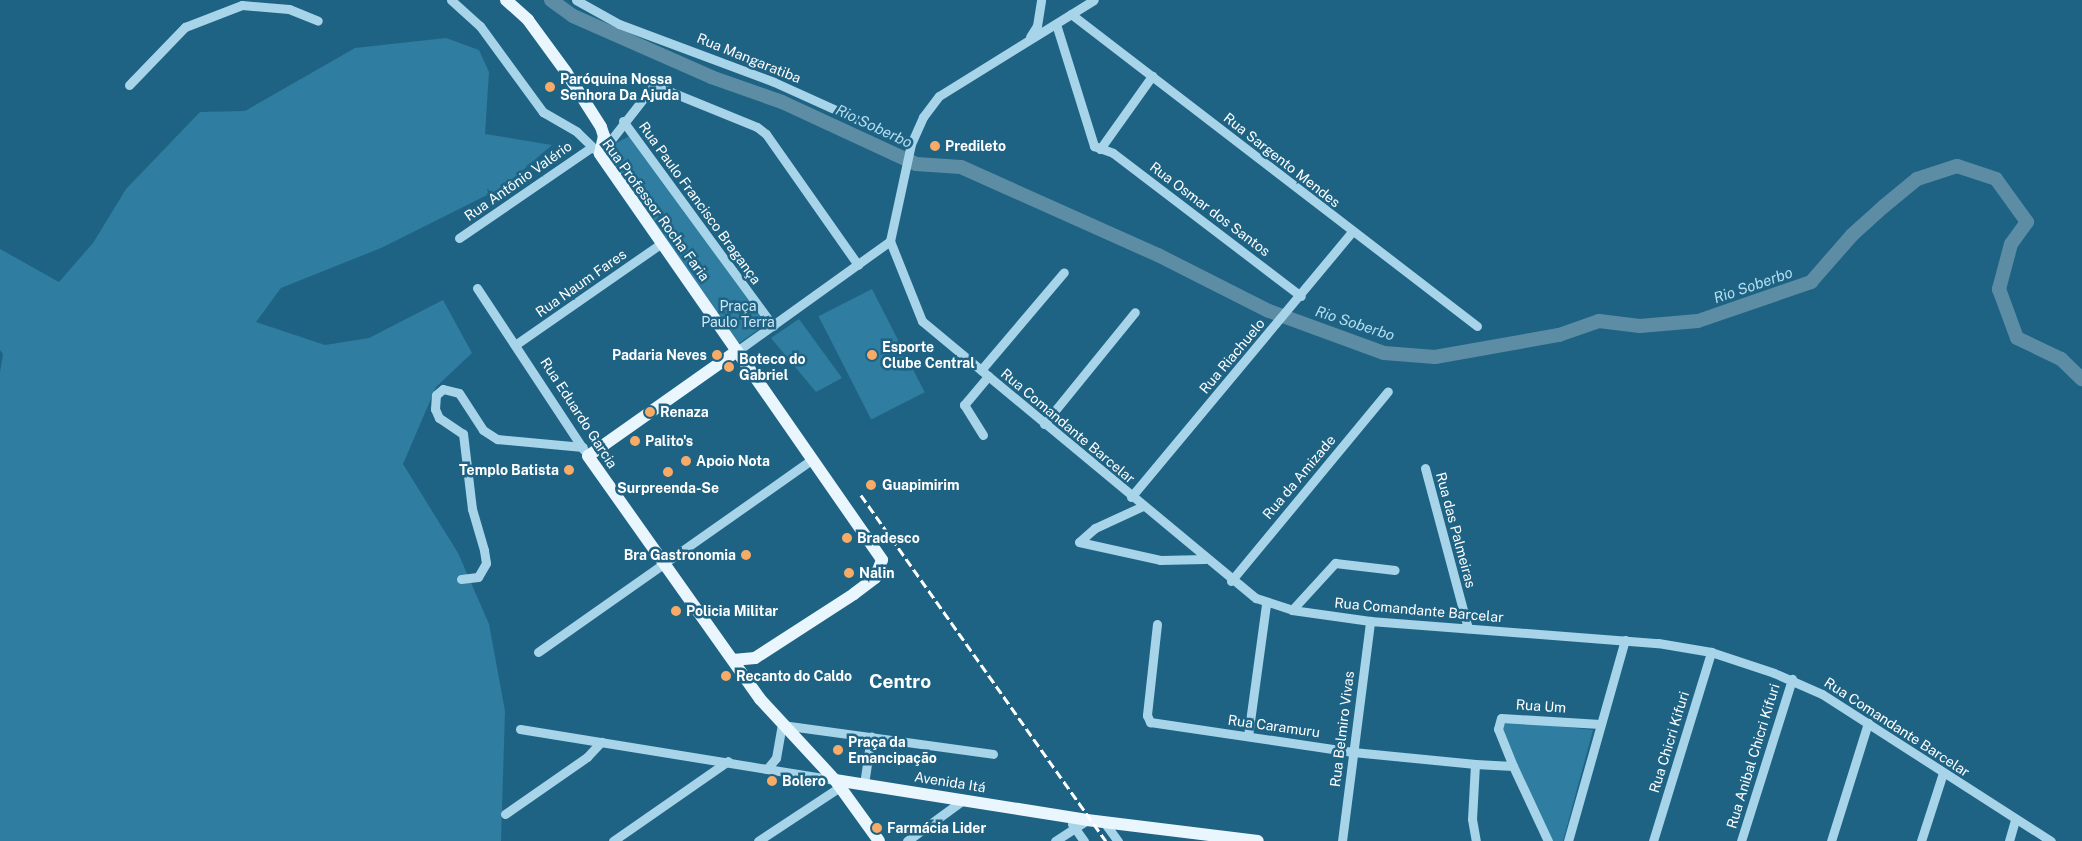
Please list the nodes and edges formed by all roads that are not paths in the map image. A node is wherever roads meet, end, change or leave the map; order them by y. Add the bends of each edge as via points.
1 (450, 0) edge
2 (506, 0) edge
3 (576, 0) edge
4 (1041, 0) edge
5 (1094, 0) edge
6 (240, 2) edge
7 (1071, 14) junction
8 (318, 21) dead end
9 (1056, 24) junction
10 (1041, 28) junction
11 (1152, 76) junction
12 (129, 85) dead end
13 (623, 121) junction
14 (602, 127) junction
15 (617, 130) junction
16 (912, 144) junction
17 (1100, 149) junction
18 (596, 150) junction
19 (1352, 232) junction
20 (458, 238) dead end
21 (890, 241) junction
22 (662, 243) junction
23 (858, 265) junction
24 (1064, 272) dead end
25 (477, 288) dead end
26 (1301, 296) junction
27 (1135, 312) dead end
28 (773, 326) junction
29 (1477, 326) dead end
30 (515, 345) junction
31 (737, 350) junction
32 (981, 370) junction
33 (988, 376) junction
34 (1388, 391) dead end
35 (1044, 424) junction
36 (983, 435) dead end
37 (585, 451) junction
38 (812, 459) junction
39 (1425, 468) dead end
40 (1131, 497) junction
41 (1143, 506) junction
42 (1205, 559) junction
43 (664, 562) junction
44 (1395, 570) dead end
45 (461, 579) dead end
46 (1231, 581) junction
47 (1266, 604) junction
48 (1292, 610) junction
49 (1370, 620) junction
50 (1158, 624) dead end
51 (1468, 628) junction
52 (1625, 640) junction
53 (538, 652) dead end
54 (1711, 652) junction
55 (755, 658) junction
56 (733, 660) junction
57 (744, 676) junction
58 (1792, 679) junction
59 (1868, 723) junction
60 (1600, 724) junction
61 (782, 725) junction
62 (520, 729) dead end
63 (1248, 736) junction
64 (871, 737) junction
65 (601, 742) junction
66 (1352, 752) junction
67 (993, 754) dead end
68 (776, 758) junction
69 (728, 761) junction
70 (1475, 764) junction
71 (1513, 766) junction
72 (767, 769) junction
73 (782, 772) junction
74 (1943, 773) junction
75 (819, 778) junction
76 (838, 784) junction
77 (864, 784) junction
78 (823, 796) junction
79 (963, 800) junction
80 (505, 814) dead end
81 (1065, 816) junction
82 (1087, 820) junction
83 (2015, 820) junction
84 (1104, 822) junction
85 (1074, 828) junction
86 (613, 841) edge
87 (758, 841) edge
88 (879, 841) edge
89 (907, 841) edge
90 (1055, 841) edge
91 (1084, 841) edge
92 (1118, 841) edge
93 (1258, 841) edge
94 (1342, 841) edge
95 (1476, 841) edge
96 (1548, 841) edge
97 (1568, 841) edge
98 (1653, 841) edge
99 (1741, 841) edge
100 (1831, 841) edge
101 (1921, 841) edge
102 (2008, 841) edge
103 (2051, 841) edge

1 - 18 street, Rua Professor Rocha Faria via 480,26 543,112 577,132
2 - 14 main road via 545,41
3 - 16 street, Rua Mangaratiba via 619,24 774,82
4 - 10 street
5 - 7 street
6 - 8 street via 289,9
6 - 12 street via 185,27
7 - 9 street
7 - 11 street, Rua Sargento Mendes
9 - 10 street
9 - 17 street via 1088,132 1094,146
10 - 16 street via 939,96 926,111
11 - 17 street
11 - 19 street, Rua Sargento Mendes
13 - 15 street
13 - 23 street via 654,85 757,127 766,134
13 - 28 street, Rua Paulo Francisco Bragança
14 - 15 street
14 - 18 main road via 604,136
15 - 18 street
16 - 21 street
17 - 26 street, Rua Osmar dos Santos via 1113,153
18 - 20 street, Rua Antônio Valério
18 - 22 main road, Rua Professor Rocha Faria
19 - 26 street, Rua Riachuelo
19 - 29 street, Rua Sargento Mendes
21 - 23 street
21 - 32 street, Rua Comandante Barcelar via 922,321
22 - 30 street, Rua Naum Fares
22 - 31 main road, Rua Professor Rocha Faria
23 - 28 street
24 - 32 street
25 - 30 street, Rua Eduardo Garcia
26 - 40 street, Rua Riachuelo
27 - 35 street
28 - 31 street
30 - 37 street, Rua Eduardo Garcia
31 - 37 main road
31 - 38 main road, Rua Professor Rocha Faria
32 - 33 street, Rua Comandante Barcelar
33 - 35 street, Rua Comandante Barcelar
33 - 36 street via 964,405
34 - 46 street, Rua da Amizade
35 - 40 street, Rua Comandante Barcelar
37 - 43 main road, Rua Eduardo Garcia
37 - 45 street via 497,439 483,430 459,392 443,389 436,394 435,409 439,418 463,434 472,509 486,563 478,577
38 - 43 street
38 - 55 main road, Rua Professor Rocha Faria via 882,560 879,573 868,585
39 - 51 street, Rua das Palmeiras
40 - 41 street, Rua Comandante Barcelar
41 - 42 street, Rua Comandante Barcelar
41 - 42 street via 1095,528 1079,542 1160,560
42 - 46 street, Rua Comandante Barcelar
43 - 53 street
43 - 56 main road, Rua Eduardo Garcia
44 - 48 street via 1335,562
46 - 47 street, Rua Comandante Barcelar
47 - 48 street, Rua Comandante Barcelar
47 - 63 street
48 - 49 street, Rua Comandante Barcelar
49 - 51 street, Rua Comandante Barcelar
49 - 66 street, Rua Belmiro Vivas
50 - 63 street, Rua Caramuru via 1147,715 1150,722
51 - 52 street, Rua Comandante Barcelar
52 - 54 street, Rua Comandante Barcelar
52 - 60 street
54 - 58 street, Rua Comandante Barcelar
54 - 98 street, Rua Chicri Kifuri
55 - 56 main road
55 - 57 main road
56 - 57 main road, Rua Eduardo Garcia
57 - 61 main road, Rua Eduardo Garcia
58 - 59 street, Rua Comandante Barcelar
58 - 99 street, Rua Anibal Chicri Kifuri
59 - 74 street, Rua Comandante Barcelar
59 - 100 street
60 - 71 street, Rua Um via 1501,718 1498,729
60 - 97 street
61 - 64 street
61 - 68 street
61 - 76 main road, Rua Eduardo Garcia
62 - 65 street, Avenida Itá
63 - 66 street, Rua Caramuru
64 - 67 street
64 - 77 street
65 - 69 street, Avenida Itá
65 - 80 street via 587,757
66 - 70 street, Rua Caramuru
66 - 94 street, Rua Belmiro Vivas
68 - 72 street
68 - 73 street
69 - 72 street, Avenida Itá
69 - 86 street
70 - 71 street, Rua Caramuru
70 - 95 street via 1472,819
71 - 96 street
72 - 73 street, Avenida Itá
73 - 75 street, Avenida Itá
74 - 83 street, Rua Comandante Barcelar
74 - 101 street
75 - 76 street, Avenida Itá
75 - 78 street via 827,786
76 - 77 main road, Avenida Itá
76 - 78 street
76 - 88 main road, Rua Eduardo Garcia
77 - 79 main road, Avenida Itá
78 - 87 street
79 - 81 main road, Avenida Itá
79 - 89 street
81 - 82 main road, Avenida Itá
81 - 85 street
82 - 84 main road, Avenida Itá
82 - 85 street
83 - 102 street
83 - 103 street, Rua Comandante Barcelar
84 - 92 street
84 - 93 main road, Avenida Itá
85 - 90 street
85 - 91 street

